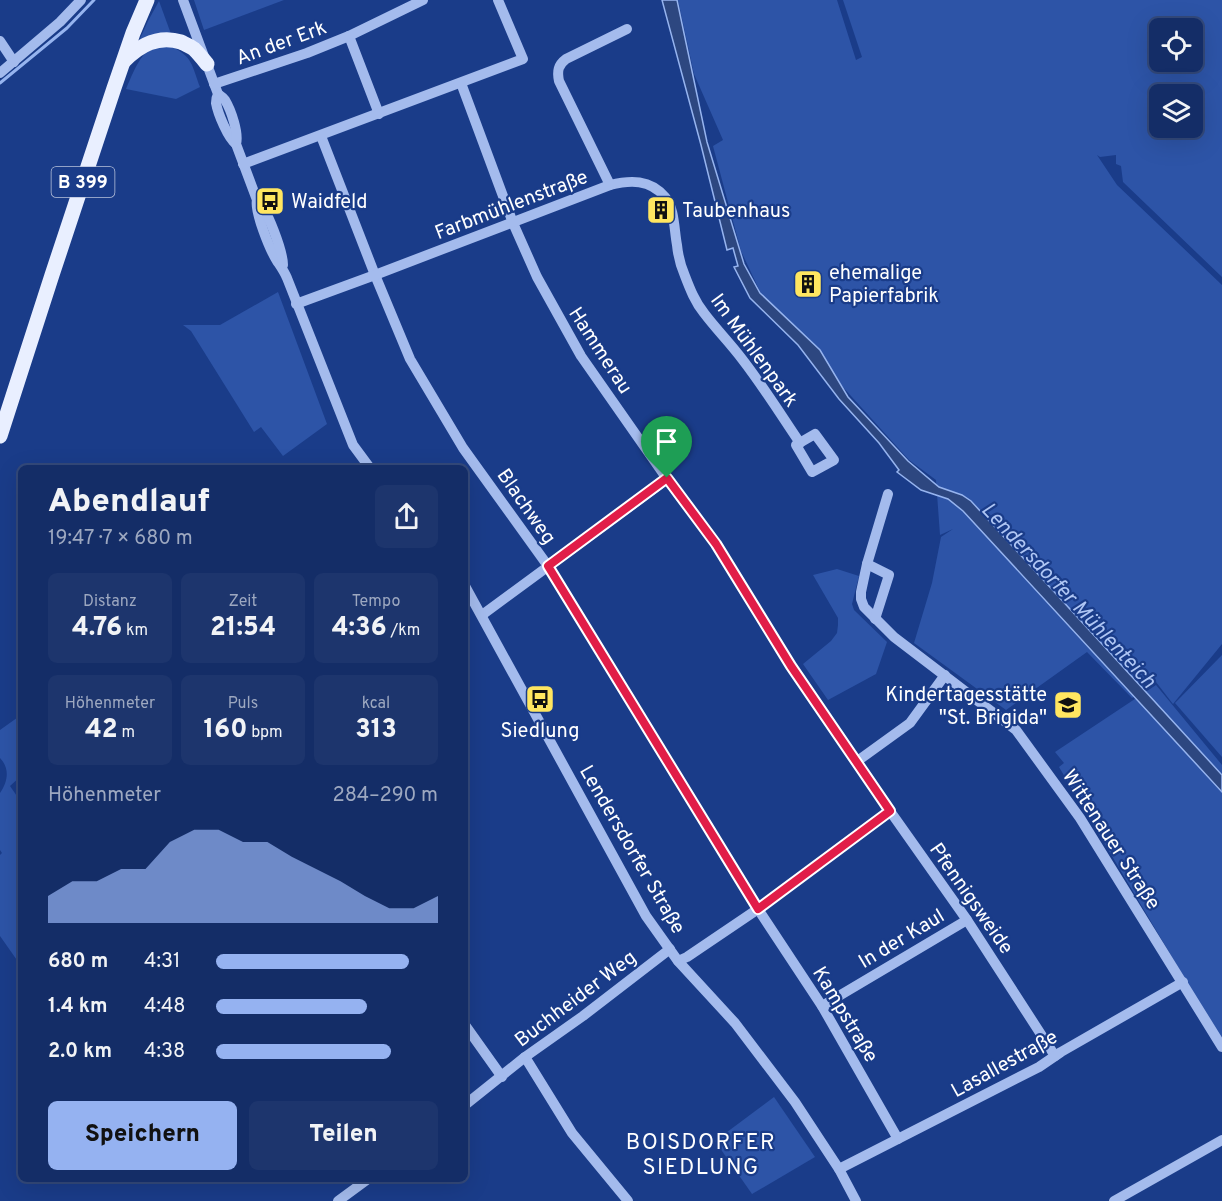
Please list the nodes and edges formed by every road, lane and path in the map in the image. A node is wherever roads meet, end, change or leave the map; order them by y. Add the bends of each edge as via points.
1 (81, 0) edge
2 (147, 0) edge
3 (183, 0) edge
4 (423, 0) edge
5 (498, 0) edge
6 (627, 29) dead end
7 (349, 36) junction
8 (0, 41) edge
9 (124, 61) junction
10 (14, 62) junction
11 (207, 63) junction
12 (0, 73) edge
13 (461, 83) junction
14 (216, 89) junction
15 (379, 114) junction
16 (321, 136) junction
17 (243, 164) junction
18 (610, 185) junction
19 (513, 222) junction
20 (375, 275) junction
21 (296, 304) junction
22 (0, 436) edge
23 (800, 443) dead end
24 (369, 465) edge
25 (667, 478) junction
26 (888, 494) dead end
27 (867, 564) junction
28 (548, 566) junction
29 (468, 590) edge
30 (482, 615) junction
31 (874, 618) junction
32 (945, 675) junction
33 (856, 762) junction
34 (890, 811) junction
35 (758, 909) junction
36 (967, 920) junction
37 (670, 949) junction
38 (678, 961) junction
39 (1183, 982) junction
40 (822, 1006) junction
41 (469, 1038) edge
42 (1222, 1047) edge
43 (1055, 1056) junction
44 (525, 1058) junction
45 (502, 1077) junction
46 (468, 1103) edge
47 (898, 1139) junction
48 (1219, 1142) edge
49 (1222, 1154) edge
50 (839, 1169) junction
51 (364, 1182) edge
52 (1134, 1196) edge
53 (338, 1201) edge
54 (628, 1201) edge
55 (856, 1201) edge
56 (1114, 1201) edge

1 - 10 street
2 - 9 main road, B 399
3 - 11 street
4 - 7 street, An der Erk
5 - 13 street via 523,59
6 - 18 street, Farbmühlenstraße via 566,59 558,70 559,81
7 - 14 street, An der Erk
7 - 15 street
8 - 10 street
9 - 11 main road via 146,44 165,39 187,44
9 - 22 main road, B 399
10 - 12 street
11 - 14 street
13 - 15 street
13 - 19 street, Hammerau
14 - 17 street via 222,118
15 - 16 street
16 - 17 street
16 - 20 street, Blachweg
17 - 21 street via 262,225
18 - 19 street, Farbmühlenstraße
18 - 23 street, Im Mühlenpark via 648,184 667,199 684,273 702,312 759,381
19 - 20 street, Farbmühlenstraße
19 - 25 street, Hammerau via 537,278 580,356
20 - 21 street, Farbmühlenstraße
20 - 28 street, Blachweg via 410,359 463,448
21 - 24 street via 353,445
25 - 28 street
25 - 33 street, Hammerau via 716,544
26 - 27 street
27 - 31 street via 861,599
27 - 31 street via 890,575
28 - 30 street
28 - 35 street, Blachweg
29 - 30 street, Lendersdorfer Straße
30 - 37 street, Lendersdorfer Straße via 646,916
31 - 32 street, Wittenauer Straße
32 - 33 street via 910,723
32 - 39 street, Wittenauer Straße via 1016,730 1080,818
33 - 34 street, Pfennigsweide
34 - 35 street
34 - 36 street, Pfennigsweide
35 - 38 street
35 - 40 street, Kampstraße
36 - 40 street, In der Kaul
36 - 43 street, Pfennigsweide
37 - 38 street, Lendersdorfer Straße
37 - 44 street, Buchheider Weg
38 - 50 street, Lendersdorfer Straße via 761,1056
39 - 42 street, Wittenauer Straße
39 - 43 street, Lasallestraße
40 - 47 street, Kampstraße
41 - 45 street
43 - 47 street, Lasallestraße
44 - 45 street, Buchheider Weg
44 - 54 street via 572,1133
45 - 46 street, Buchheider Weg
47 - 50 street, Lasallestraße
48 - 49 street
48 - 52 street
50 - 55 street, Lendersdorfer Straße
51 - 53 street
52 - 56 street

